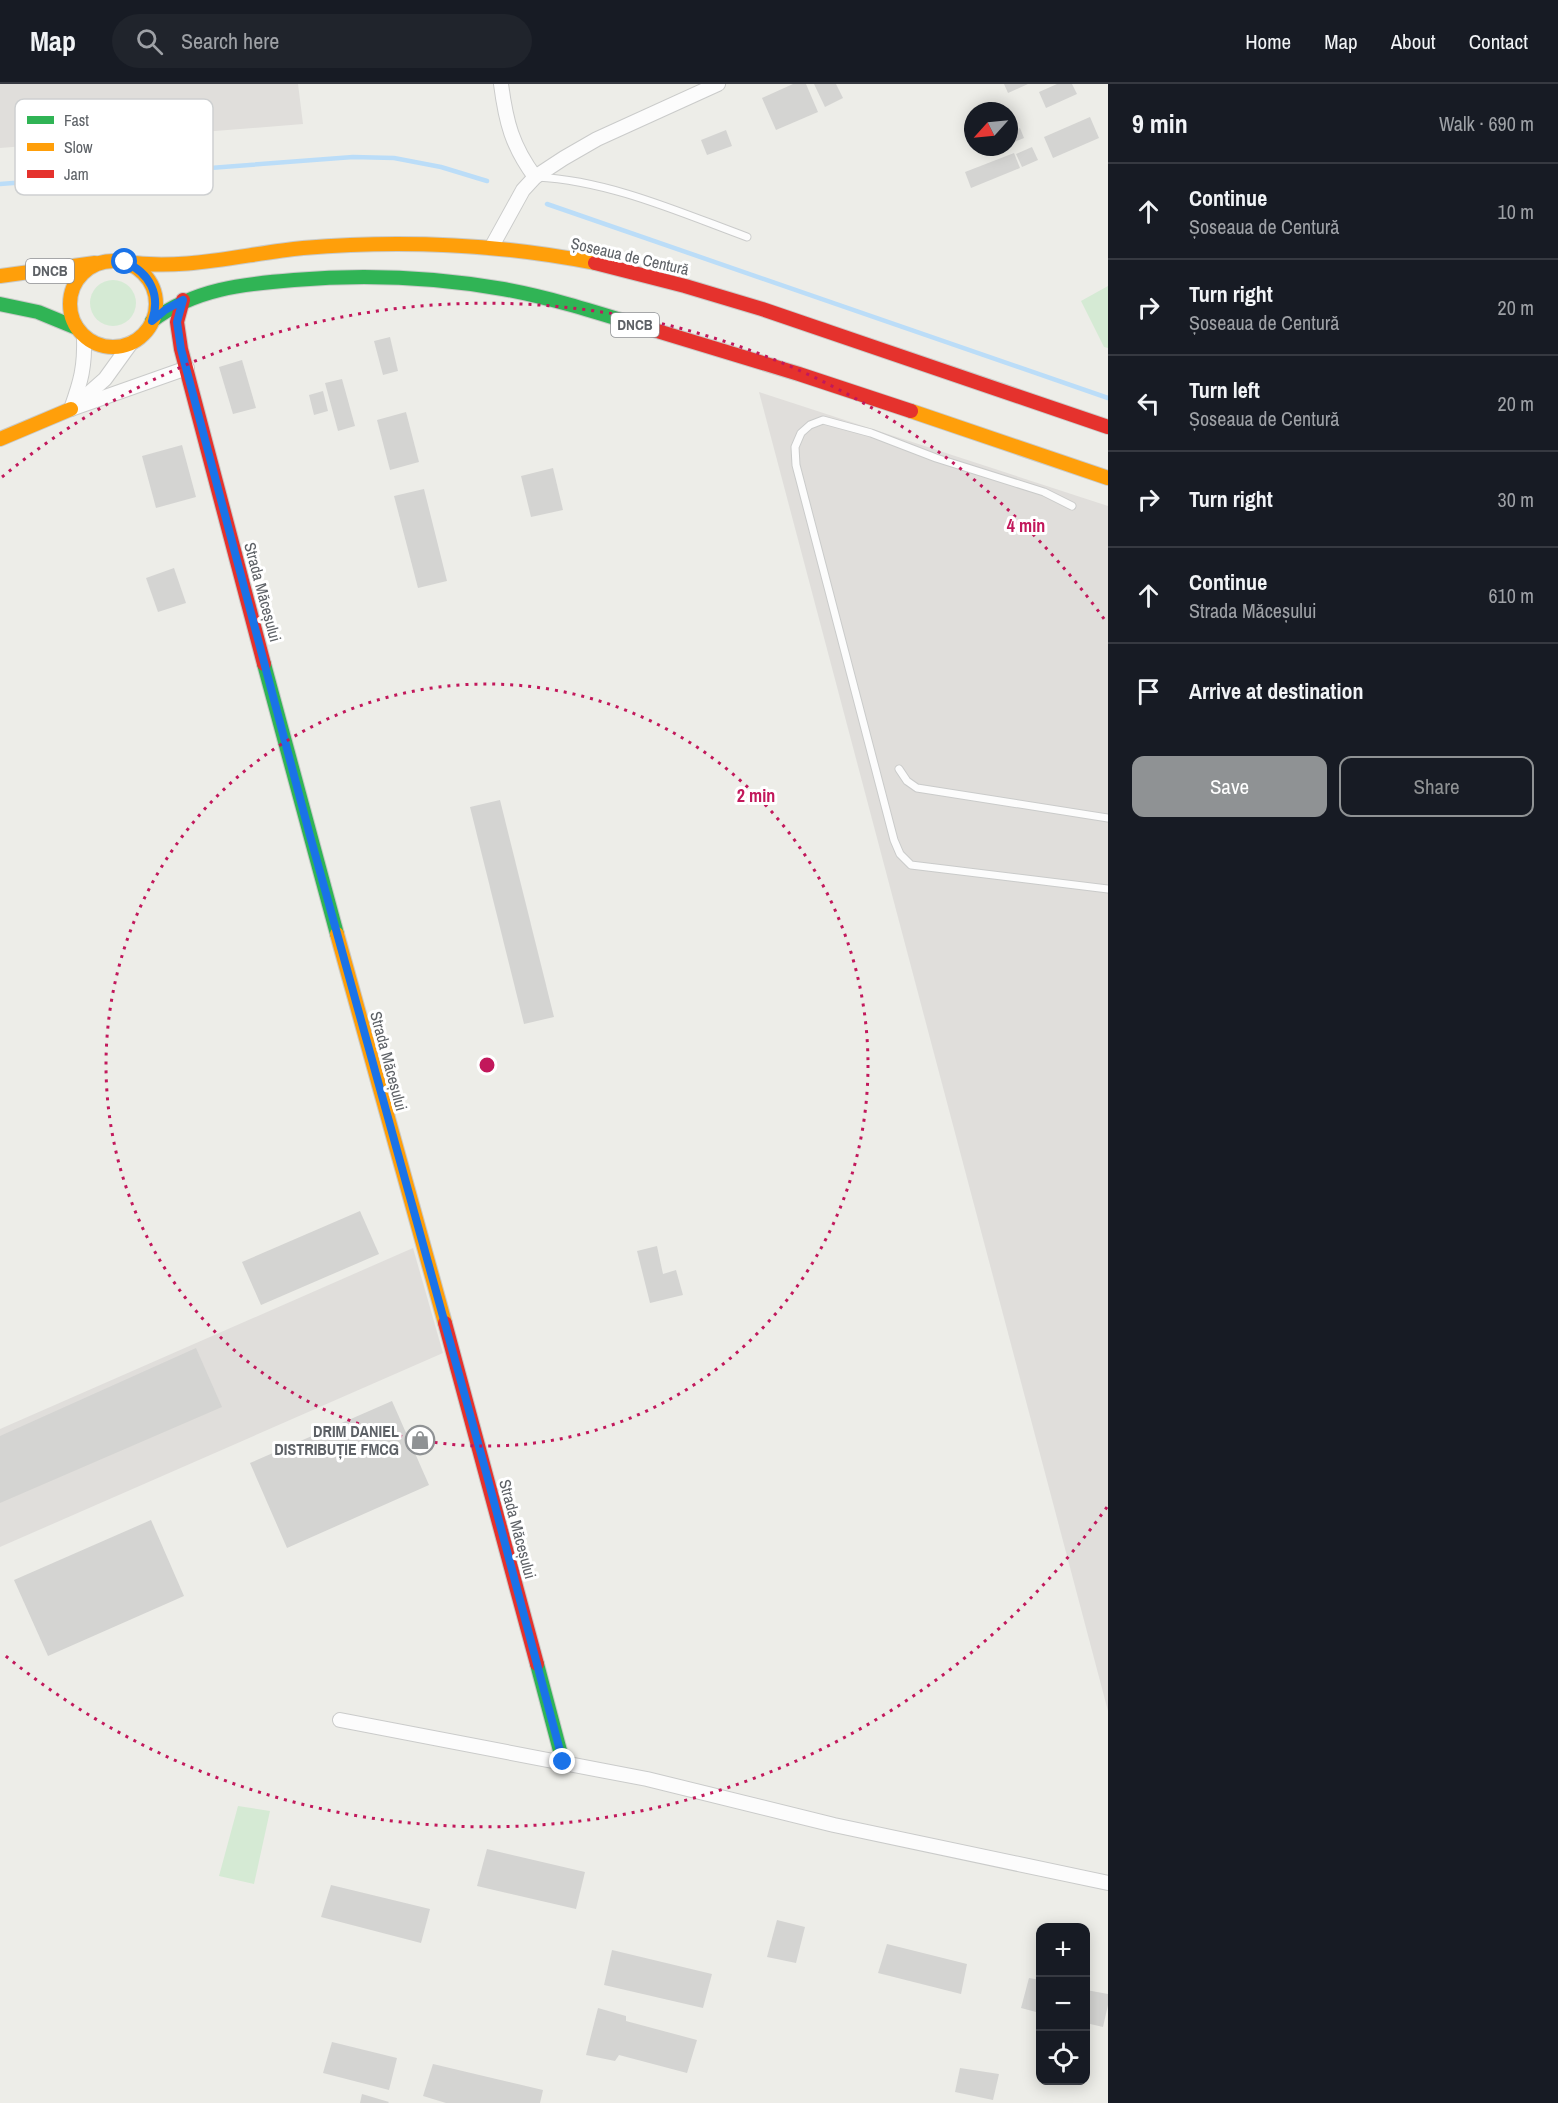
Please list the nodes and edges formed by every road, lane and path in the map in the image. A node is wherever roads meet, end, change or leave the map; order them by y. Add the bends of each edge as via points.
1 (501, 84) edge
2 (718, 84) edge
3 (535, 177) junction
4 (747, 237) dead end
5 (491, 248) junction
6 (100, 262) junction
7 (125, 262) junction
8 (0, 276) edge
9 (183, 300) junction
10 (0, 304) edge
11 (152, 321) junction
12 (80, 332) junction
13 (131, 343) junction
14 (187, 368) junction
15 (71, 409) junction
16 (1108, 427) edge
17 (0, 439) edge
18 (1108, 478) edge
19 (1072, 506) dead end
20 (900, 769) dead end
21 (1108, 818) edge
22 (1108, 889) edge
23 (340, 1720) dead end
24 (563, 1762) junction
25 (1108, 1883) edge

1 - 3 street via 512,141
2 - 3 street via 597,140
3 - 4 lane via 563,179 645,199
3 - 5 street via 523,189
5 - 7 main road, Șoseaua de Centură / DNCB via 359,244 170,266
5 - 16 main road, Șoseaua de Centură / DNCB via 585,260 693,286
6 - 7 main road, Șoseaua de Centură / DNCB
6 - 8 main road, Șoseaua de Centură / DNCB
6 - 12 main road, DNCB via 78,277 70,294 70,312
7 - 11 main road via 150,281 156,301
9 - 11 main road, DNCB
9 - 14 main road, Strada Măceșului via 177,322
9 - 18 main road, DNCB via 232,287 341,277 422,279 536,296 829,382
10 - 12 main road via 38,312
11 - 13 main road, DNCB via 140,338
12 - 13 main road via 92,342 111,347
12 - 15 street via 84,361
13 - 15 street via 100,385
14 - 15 street
14 - 24 main road, Strada Măceșului via 309,832
15 - 17 main road
19 - 22 lane via 1044,492 823,420 801,433 795,447 795,465 900,854 911,866
20 - 21 lane via 917,788
23 - 24 street
24 - 25 street

